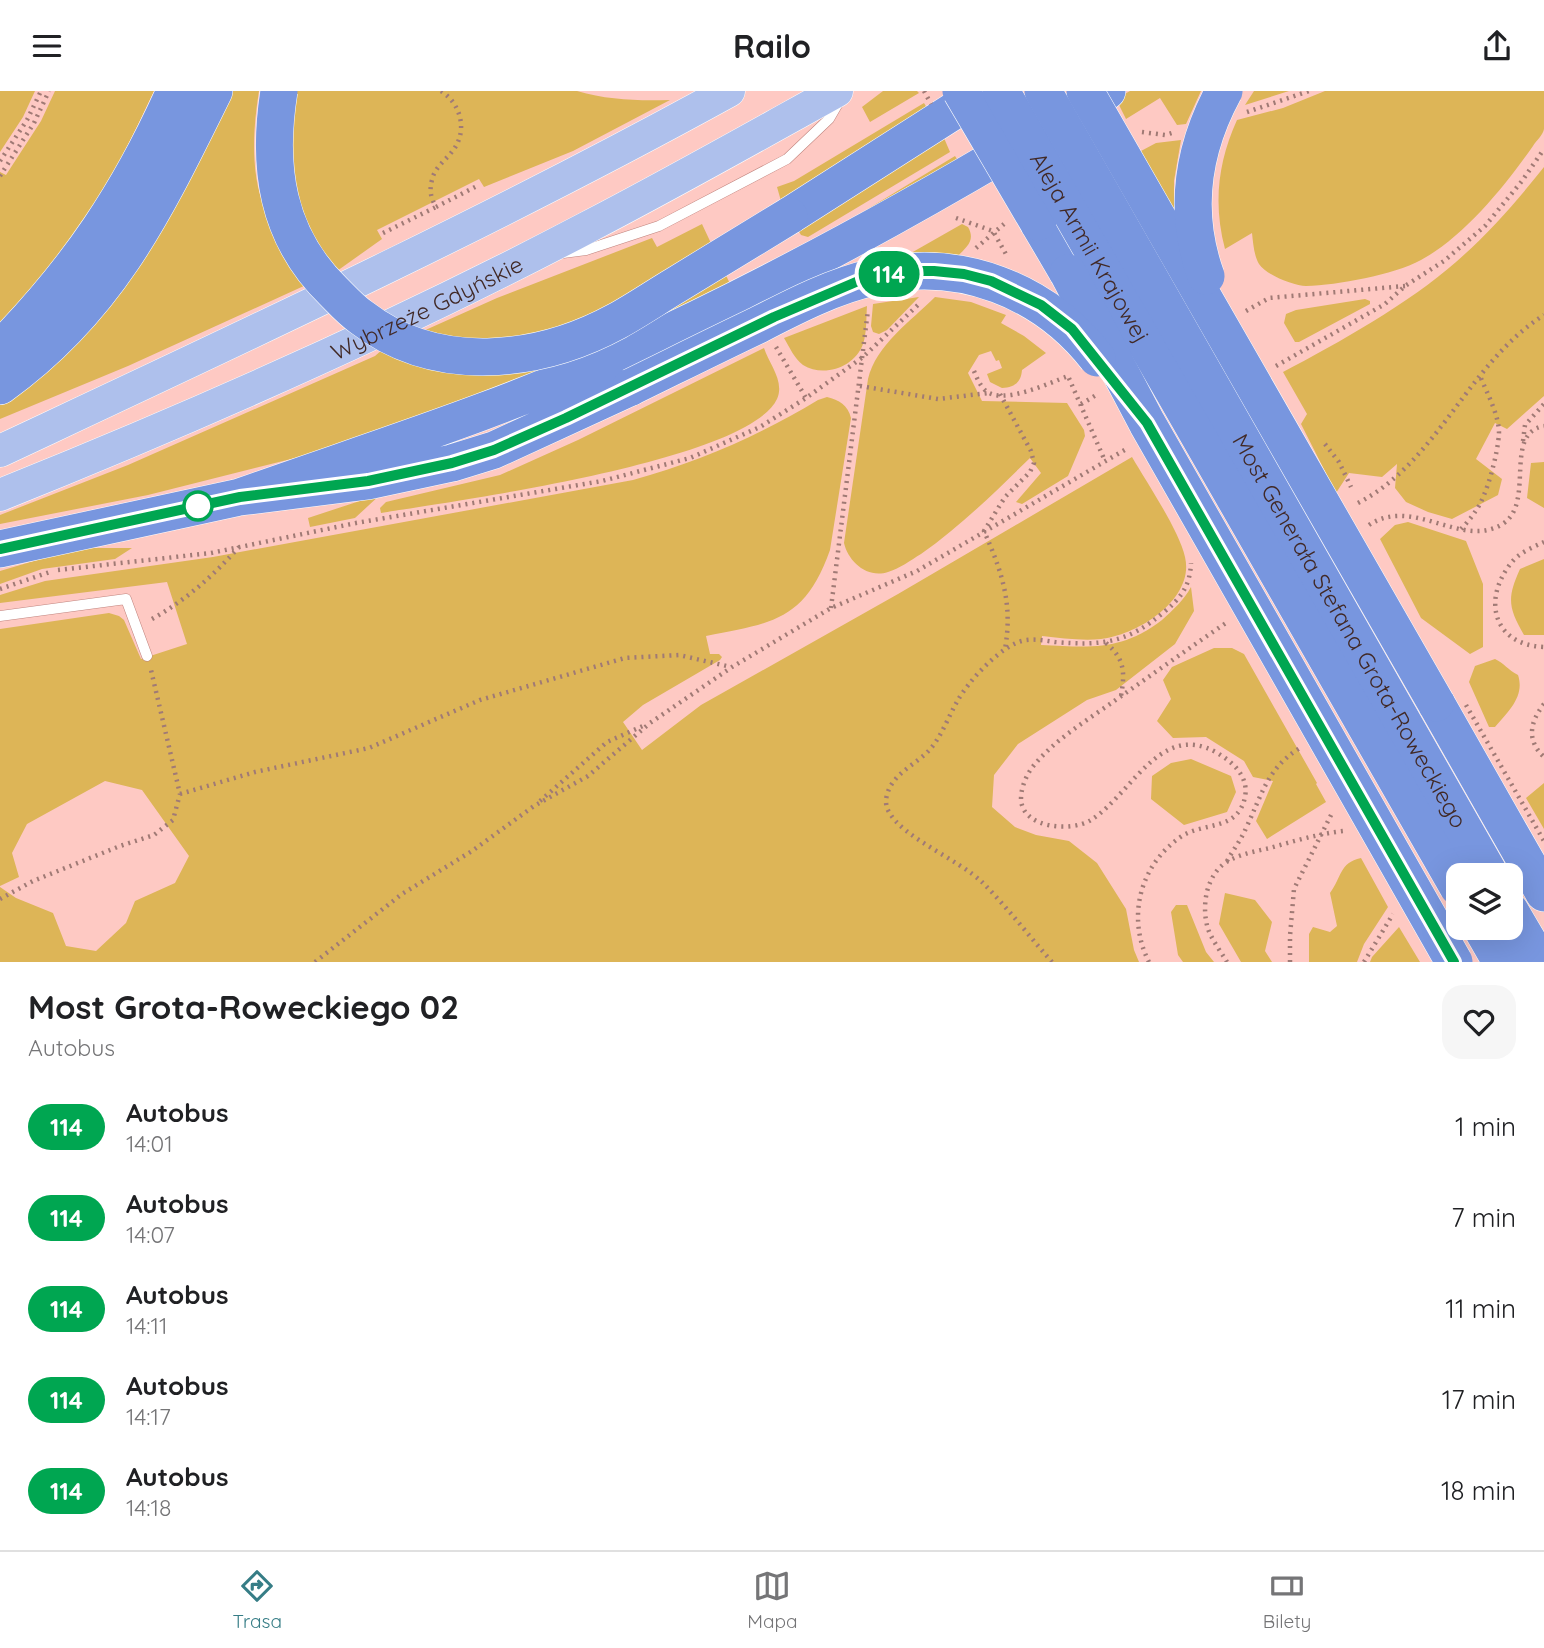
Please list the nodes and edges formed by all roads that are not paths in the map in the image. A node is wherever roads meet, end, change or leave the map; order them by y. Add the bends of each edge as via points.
1 (175, 91) edge
2 (214, 91) edge
3 (279, 91) edge
4 (729, 91) edge
5 (837, 91) edge
6 (846, 91) edge
7 (961, 91) edge
8 (985, 91) edge
9 (1000, 91) edge
10 (1043, 91) edge
11 (1085, 91) edge
12 (1107, 91) edge
13 (1235, 101) edge
14 (531, 256) junction
15 (0, 349) edge
16 (1244, 367) junction
17 (0, 386) edge
18 (1211, 386) joint
19 (1179, 405) joint
20 (1138, 441) junction
21 (0, 451) edge
22 (0, 495) edge
23 (240, 497) junction
24 (0, 549) edge
25 (0, 616) edge
26 (147, 656) road end
27 (1483, 863) edge
28 (1446, 866) edge
29 (1544, 893) edge
30 (1523, 934) edge
31 (1488, 940) edge
32 (1454, 962) edge
33 (1501, 962) edge
34 (1539, 962) edge

1 - 15 highway via 140,164 91,244
2 - 17 highway via 160,200 121,263 46,349
3 - 8 highway, bridge via 273,126 274,177 284,213 313,269 360,317 401,340 430,350 492,358 521,356 615,322
4 - 21 main road via 414,255
5 - 14 main road, Wybrzeże Gdyńskie
6 - 14 lane via 829,120 786,159 701,205 659,226 586,250
7 - 20 highway, bridge via 1068,273
9 - 19 highway, Aleja Armii Krajowej, bridge
10 - 18 highway, Aleja Armii Krajowej, bridge
11 - 16 highway, bridge
12 - 23 highway via 1005,154 804,266 626,353 499,405
13 - 16 highway, bridge via 1208,123 1192,192 1205,274
14 - 22 main road, Wybrzeże Gdyńskie via 250,390
16 - 29 highway, bridge
18 - 27 highway, Most Generała Stefana Grota-Roweckiego, bridge
19 - 28 highway, Most Generała Stefana Grota-Roweckiego, bridge
20 - 23 highway, bridge via 1083,341 1049,310 991,281 964,274 903,271 840,288 494,450 368,481
20 - 32 highway, bridge
23 - 24 highway
25 - 26 lane via 126,599
30 - 34 highway
31 - 33 highway

